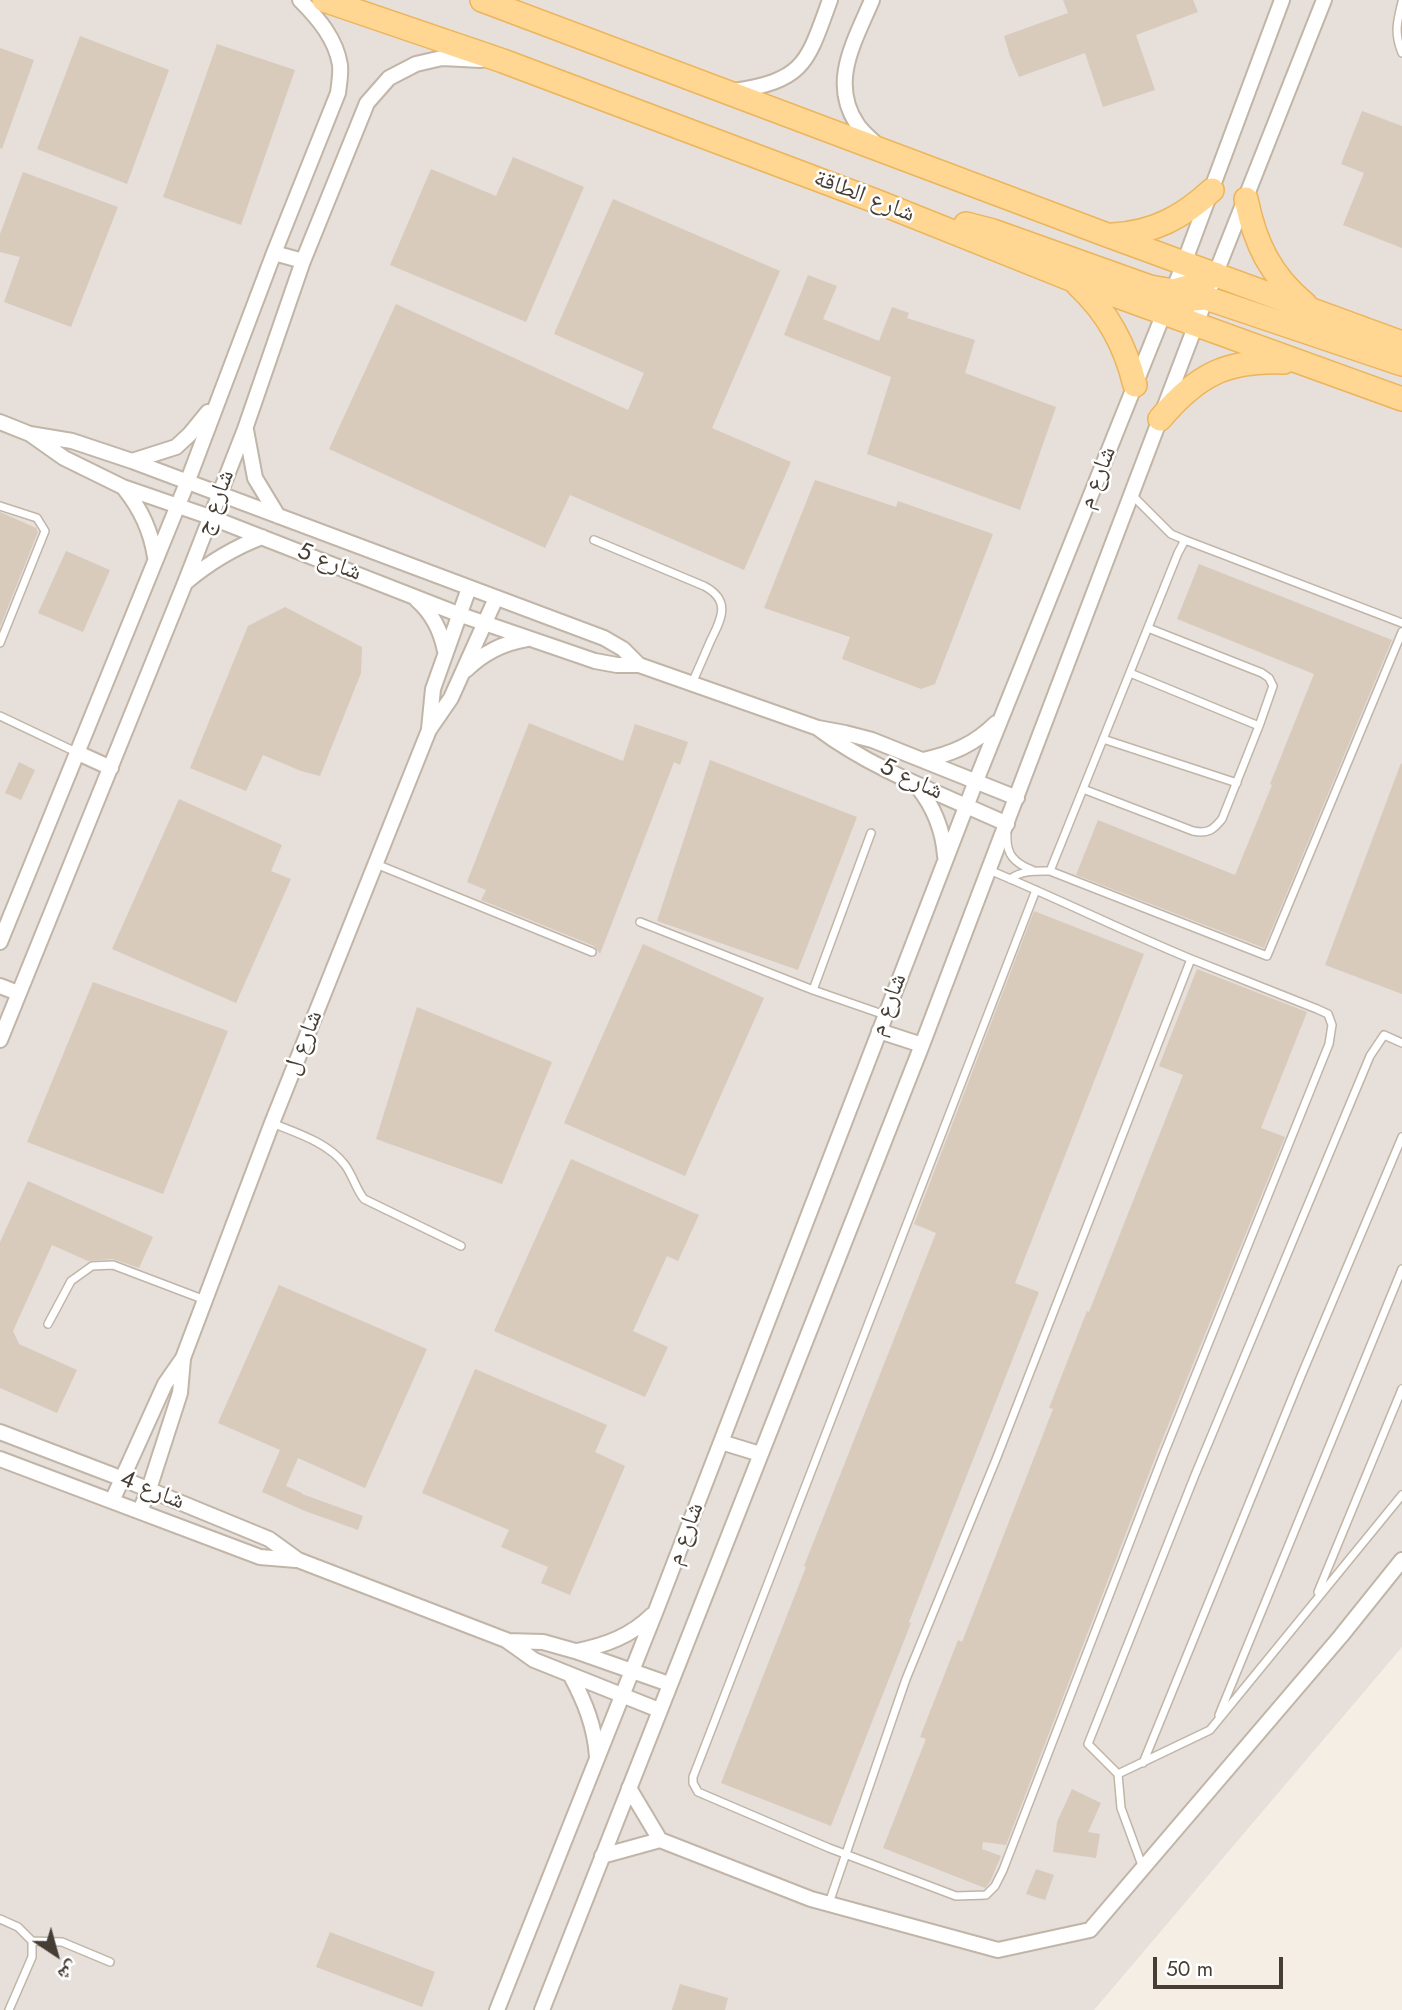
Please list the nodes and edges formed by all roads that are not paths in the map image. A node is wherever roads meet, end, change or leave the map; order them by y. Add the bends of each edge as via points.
1 (300, 0) edge
2 (324, 0) edge
3 (482, 0) edge
4 (830, 0) edge
5 (872, 0) edge
6 (1282, 0) edge
7 (1324, 0) edge
8 (1402, 2) edge
9 (1402, 53) edge
10 (503, 61) junction
11 (726, 93) junction
12 (882, 150) junction
13 (1212, 190) junction
14 (1246, 199) junction
15 (878, 202) junction
16 (1107, 235) junction
17 (274, 253) junction
18 (303, 261) junction
19 (1184, 263) junction
20 (1215, 274) junction
21 (1073, 280) junction
22 (1206, 298) junction
23 (1169, 301) junction
24 (1312, 311) junction
25 (1197, 323) junction
26 (1402, 343) edge
27 (1307, 364) junction
28 (1402, 365) edge
29 (1135, 385) junction
30 (1402, 399) edge
31 (216, 403) junction
32 (1160, 419) junction
33 (0, 422) edge
34 (245, 429) junction
35 (30, 434) junction
36 (132, 461) junction
37 (187, 482) junction
38 (123, 487) junction
39 (1131, 494) junction
40 (218, 495) junction
41 (0, 506) edge
42 (177, 506) junction
43 (278, 516) junction
44 (210, 517) junction
45 (262, 537) junction
46 (594, 540) dead end
47 (1185, 540) junction
48 (156, 559) junction
49 (185, 583) junction
50 (469, 588) junction
51 (404, 591) junction
52 (496, 598) junction
53 (458, 614) junction
54 (484, 623) junction
55 (1402, 623) edge
56 (1147, 628) junction
57 (1402, 632) edge
58 (531, 638) junction
59 (0, 642) edge
60 (446, 652) junction
61 (639, 665) junction
62 (1129, 673) junction
63 (463, 674) junction
64 (692, 684) junction
65 (0, 716) edge
66 (1002, 717) junction
67 (1259, 726) junction
68 (818, 729) junction
69 (429, 730) junction
70 (1103, 739) junction
71 (78, 753) junction
72 (923, 760) junction
73 (111, 768) junction
74 (976, 781) junction
75 (914, 782) junction
76 (1237, 783) junction
77 (1083, 789) junction
78 (1017, 798) junction
79 (967, 805) junction
80 (1007, 824) junction
81 (871, 833) dead end
82 (946, 863) junction
83 (376, 864) junction
84 (989, 870) junction
85 (1032, 871) junction
86 (1050, 871) junction
87 (1010, 879) junction
88 (1035, 890) junction
89 (640, 922) dead end
90 (0, 942) edge
91 (592, 952) dead end
92 (1191, 959) junction
93 (0, 986) edge
94 (813, 990) junction
95 (18, 993) junction
96 (884, 1015) junction
97 (879, 1031) junction
98 (0, 1040) edge
99 (1402, 1042) edge
100 (922, 1045) junction
101 (272, 1124) junction
102 (1402, 1137) edge
103 (460, 1247) dead end
104 (1402, 1269) edge
105 (205, 1300) junction
106 (48, 1324) dead end
107 (183, 1358) junction
108 (1402, 1389) edge
109 (0, 1432) edge
110 (721, 1442) junction
111 (760, 1454) junction
112 (0, 1459) edge
113 (123, 1479) junction
114 (149, 1489) junction
115 (1402, 1495) edge
116 (112, 1501) junction
117 (140, 1511) junction
118 (298, 1560) junction
119 (1402, 1560) edge
120 (1314, 1602) junction
121 (657, 1608) junction
122 (506, 1640) junction
123 (575, 1651) junction
124 (631, 1670) junction
125 (571, 1676) junction
126 (669, 1684) junction
127 (622, 1696) junction
128 (659, 1710) junction
129 (1215, 1724) junction
130 (597, 1762) junction
131 (1143, 1763) junction
132 (1118, 1774) junction
133 (629, 1788) junction
134 (660, 1840) junction
135 (845, 1854) junction
136 (603, 1856) junction
137 (1143, 1868) junction
138 (829, 1903) junction
139 (0, 1919) edge
140 (32, 1941) junction
141 (110, 1962) dead end
142 (9, 2010) edge
143 (497, 2010) edge
144 (542, 2010) edge

1 - 17 street, شارع ج via 334,44 340,66 338,93
2 - 10 main road, شارع الطاقة
3 - 11 main road, شارع الطاقة
4 - 11 street via 812,49 800,67 780,81
5 - 12 street via 845,68 844,89 857,124
6 - 13 street, شارع م
7 - 14 street, شارع م
8 - 9 lane via 1396,39
10 - 15 main road, شارع الطاقة
10 - 18 street, شارع ج via 442,58 416,64 389,79 368,103
11 - 12 main road, شارع الطاقة
12 - 16 main road, شارع الطاقة
13 - 16 main road via 1175,219 1131,234
13 - 19 street, شارع م
14 - 20 street, شارع م
14 - 24 main road via 1261,250 1283,283
15 - 21 main road, شارع الطاقة
15 - 23 main road via 993,231 1150,287
16 - 19 main road, شارع الطاقة
17 - 18 street
17 - 31 street, شارع ج
18 - 34 street, شارع ج
19 - 20 main road, شارع الطاقة
19 - 23 street, شارع م
20 - 22 street, شارع م
20 - 23 main road
20 - 24 main road, شارع الطاقة
21 - 23 main road, شارع الطاقة
21 - 29 main road via 1113,327
22 - 23 main road
22 - 25 street, شارع م
22 - 28 main road
23 - 25 main road, شارع الطاقة
23 - 29 street, شارع م
24 - 26 main road, شارع الطاقة
25 - 27 main road, شارع الطاقة
25 - 32 street, شارع م
27 - 30 main road, شارع الطاقة
27 - 32 main road via 1254,362 1227,367 1180,396
29 - 66 street, شارع م
31 - 36 street via 176,447
31 - 37 street, شارع ج
32 - 39 street, شارع م
33 - 35 street, شارع 5
34 - 40 street, شارع ج
34 - 43 street via 255,478
35 - 36 street, شارع 5 via 72,441
35 - 38 street, شارع 5 via 64,458
36 - 37 street, شارع 5
37 - 40 street, شارع 5
37 - 42 street, شارع ج
38 - 42 street, شارع 5
38 - 48 street via 146,520
39 - 47 lane via 1171,534
39 - 78 street, شارع م
40 - 43 street, شارع 5
40 - 44 street, شارع ج
41 - 59 lane via 37,519 45,530
42 - 44 street, شارع 5
42 - 48 street, شارع ج
43 - 50 street, شارع 5
44 - 45 street, شارع 5
44 - 49 street, شارع ج
45 - 49 street via 227,552
45 - 51 street, شارع 5
46 - 64 lane via 704,586 719,598 720,623
47 - 55 lane
47 - 56 lane
48 - 71 street, شارع ج
49 - 73 street, شارع ج
50 - 52 street, شارع 5
50 - 53 street, شارع ل
51 - 53 street, شارع 5
51 - 60 street via 432,617
52 - 54 street, شارع ل
52 - 61 street, شارع 5 via 604,638
53 - 54 street, شارع 5
53 - 60 street, شارع ل
54 - 58 street, شارع 5
54 - 63 street, شارع ل
56 - 62 lane
56 - 67 lane via 1269,678 1273,687
57 - 86 lane via 1267,956
58 - 61 street, شارع 5 via 595,661
58 - 63 street via 493,649
60 - 69 street, شارع ل via 433,689
61 - 64 street, شارع 5
62 - 67 lane
62 - 70 lane
63 - 69 street, شارع ل
64 - 68 street, شارع 5
65 - 71 lane
66 - 72 street via 967,746
66 - 74 street, شارع م
67 - 76 lane
68 - 72 street, شارع 5 via 859,736
68 - 75 street, شارع 5 via 854,753
69 - 83 street, شارع ل
70 - 76 lane
70 - 77 lane
71 - 73 street
71 - 90 street, شارع ج
72 - 74 street, شارع 5
73 - 95 street, شارع ج
74 - 78 street, شارع 5
74 - 79 street, شارع م
75 - 79 street, شارع 5
75 - 82 street via 938,819
76 - 77 lane via 1222,819 1204,834
77 - 86 lane
78 - 80 street, شارع م
79 - 80 street, شارع 5
79 - 82 street, شارع م
80 - 84 street, شارع م
80 - 85 lane via 1009,852
81 - 94 lane
82 - 96 street, شارع م
83 - 91 lane
83 - 101 street, شارع ل
84 - 87 lane
84 - 100 street, شارع م
85 - 86 lane
85 - 87 lane
87 - 88 lane
88 - 92 lane
88 - 135 lane via 693,1777 698,1792
89 - 94 lane
92 - 135 lane via 906,1679
92 - 135 lane via 1328,1014 1332,1025 1329,1044 995,1886 986,1895 956,1896
93 - 95 street
94 - 96 lane
95 - 98 street, شارع ج
96 - 97 street, شارع م
97 - 100 street
97 - 110 street, شارع م
99 - 132 lane via 1384,1035 1370,1056 1088,1744
100 - 111 street, شارع م
101 - 103 lane via 319,1142 345,1164 364,1199
101 - 105 street, شارع ل
102 - 131 lane
104 - 129 lane
105 - 106 lane via 113,1265 92,1266 71,1281
105 - 107 street, شارع ل
107 - 113 street, شارع ل via 164,1384
107 - 114 street, شارع ل via 180,1393
108 - 120 lane
109 - 113 street, شارع 4
110 - 111 street
110 - 121 street, شارع م
111 - 126 street, شارع م
112 - 116 street, شارع 4
113 - 114 street, شارع 4
113 - 116 street, شارع ل
114 - 117 street, شارع ل
114 - 118 street, شارع 4 via 269,1539
115 - 120 lane
116 - 117 street, شارع 4
117 - 118 street, شارع 4 via 260,1557
118 - 122 street, شارع 4
119 - 137 street
120 - 129 lane
121 - 123 street via 612,1642
121 - 124 street, شارع م
122 - 123 street, شارع 4 via 543,1642
122 - 125 street, شارع 4 via 534,1660
123 - 124 street, شارع 4
124 - 126 street, شارع 4
124 - 127 street, شارع م
125 - 127 street, شارع 4
125 - 130 street via 588,1709
126 - 128 street, شارع م
127 - 128 street, شارع 4
127 - 130 street, شارع م
128 - 133 street, شارع م
129 - 131 lane
130 - 143 street, شارع م
131 - 132 lane
132 - 137 lane via 1121,1808
133 - 134 street
133 - 136 street, شارع م
134 - 136 street
134 - 138 street
135 - 138 lane
136 - 144 street, شارع م
137 - 138 street via 1090,1930 998,1950
139 - 140 lane via 18,1927
140 - 141 lane via 62,1942
140 - 142 lane via 32,1957

